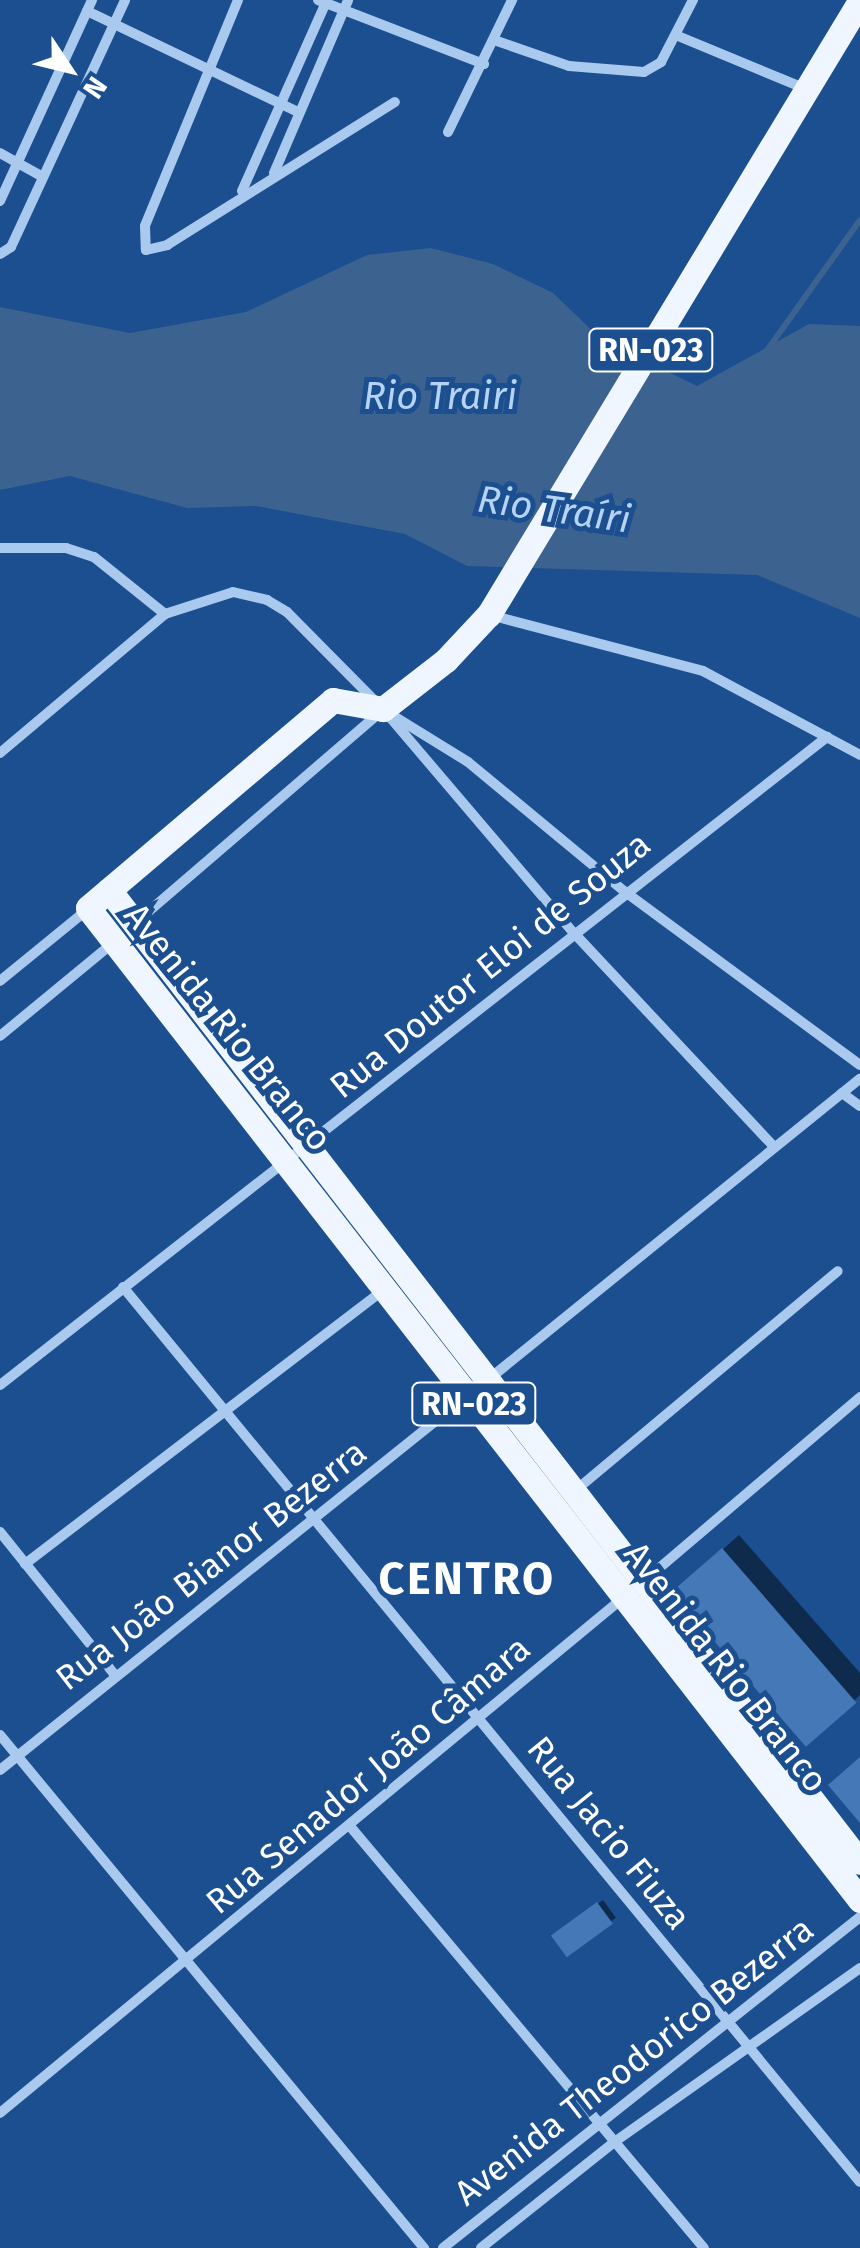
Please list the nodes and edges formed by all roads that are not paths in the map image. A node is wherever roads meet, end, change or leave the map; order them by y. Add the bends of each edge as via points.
1 (125, 0) edge
2 (238, 0) edge
3 (512, 0) edge
4 (694, 0) edge
5 (324, 1) edge
6 (860, 1) edge
7 (90, 5) edge
8 (346, 5) edge
9 (114, 23) junction
10 (860, 33) edge
11 (678, 36) junction
12 (494, 40) junction
13 (835, 44) junction
14 (484, 64) junction
15 (210, 71) junction
16 (801, 99) junction
17 (395, 102) dead end
18 (281, 104) junction
19 (298, 112) junction
20 (448, 132) dead end
21 (0, 153) edge
22 (18, 163) junction
23 (273, 174) junction
24 (43, 177) junction
25 (242, 193) junction
26 (0, 201) edge
27 (0, 254) edge
28 (0, 548) edge
29 (165, 614) junction
30 (489, 614) junction
31 (383, 709) junction
32 (827, 737) junction
33 (0, 753) edge
34 (860, 755) edge
35 (109, 890) junction
36 (624, 891) junction
37 (88, 908) junction
38 (573, 932) junction
39 (124, 933) junction
40 (0, 981) edge
41 (0, 1036) edge
42 (860, 1065) edge
43 (860, 1078) edge
44 (842, 1093) junction
45 (860, 1106) edge
46 (773, 1146) junction
47 (299, 1152) junction
48 (406, 1271) junction
49 (838, 1272) dead end
50 (123, 1287) junction
51 (386, 1288) junction
52 (489, 1378) junction
53 (0, 1385) edge
54 (467, 1396) junction
55 (860, 1397) edge
56 (224, 1408) junction
57 (566, 1498) junction
58 (314, 1518) junction
59 (0, 1532) edge
60 (25, 1564) junction
61 (636, 1587) junction
62 (114, 1674) junction
63 (481, 1719) junction
64 (0, 1734) edge
65 (17, 1756) junction
66 (0, 1770) edge
67 (349, 1826) junction
68 (860, 1862) edge
69 (860, 1900) edge
70 (860, 1917) edge
71 (186, 1962) junction
72 (860, 1968) edge
73 (726, 2020) junction
74 (748, 2050) junction
75 (0, 2113) edge
76 (597, 2123) junction
77 (613, 2143) junction
78 (860, 2182) edge
79 (424, 2248) edge
80 (443, 2248) edge
81 (481, 2248) edge
82 (704, 2248) edge

1 - 9 street
2 - 15 street
3 - 12 street
4 - 11 street
5 - 8 street
5 - 18 street
6 - 13 main road, RN-023
7 - 9 street
7 - 22 street
8 - 14 street
8 - 19 street
9 - 15 street
9 - 24 street
10 - 13 street
11 - 12 street via 656,66 635,73 569,66
11 - 16 street
12 - 14 street
13 - 16 main road, RN-023
14 - 20 street
15 - 18 street
15 - 25 street via 141,242 154,251
16 - 30 main road, RN-023
17 - 23 street
18 - 19 street
18 - 25 street
19 - 23 street
21 - 22 street
22 - 24 street
22 - 26 street
23 - 25 street
24 - 27 street via 11,247
28 - 29 street via 66,548 94,558
29 - 31 street via 233,592 267,600
29 - 33 street
30 - 31 main road, RN-023 via 446,660
30 - 32 street via 702,671
31 - 35 main road via 332,700
31 - 36 street via 468,762
31 - 38 street
31 - 39 street
32 - 34 street
32 - 36 street, Rua Doutor Eloi de Souza
35 - 37 main road, Avenida Rio Branco
35 - 39 main road, Avenida Rio Branco / RN-023
36 - 38 street, Rua Doutor Eloi de Souza
36 - 42 street
37 - 39 main road, Avenida Rio Branco / RN-023
37 - 40 street
38 - 46 street
38 - 47 street, Rua Doutor Eloi de Souza
39 - 41 street
39 - 47 main road, Avenida Rio Branco / RN-023
43 - 44 street, Rua João Bianor Bezerra
44 - 45 street
44 - 46 street, Rua João Bianor Bezerra
46 - 52 street, Rua João Bianor Bezerra
47 - 48 main road, Avenida Rio Branco / RN-023
47 - 50 street, Rua Doutor Eloi de Souza
47 - 51 main road, Avenida Rio Branco / RN-023
48 - 51 street
48 - 52 main road, Avenida Rio Branco / RN-023
49 - 57 street
50 - 53 street, Rua Doutor Eloi de Souza
50 - 56 street, Rua Jacio Fiuza
51 - 54 main road, Avenida Rio Branco / RN-023
51 - 56 street
52 - 54 street, Rua João Bianor Bezerra
52 - 57 main road, Avenida Rio Branco / RN-023
54 - 57 main road, Avenida Rio Branco / RN-023
54 - 58 street, Rua João Bianor Bezerra
55 - 61 street, Rua Senador João Câmara
56 - 58 street, Rua Jacio Fiuza
56 - 60 street
57 - 61 main road, Avenida Rio Branco / RN-023
58 - 62 street, Rua João Bianor Bezerra
58 - 63 street, Rua Jacio Fiuza
59 - 60 street
60 - 62 street
61 - 63 street, Rua Senador João Câmara
61 - 68 main road, Avenida Rio Branco / RN-023
61 - 69 main road, Avenida Rio Branco / RN-023
62 - 65 street, Rua João Bianor Bezerra
63 - 67 street, Rua Senador João Câmara
63 - 73 street, Rua Jacio Fiuza
64 - 65 street
65 - 66 street, Rua João Bianor Bezerra
65 - 71 street
67 - 71 street, Rua Senador João Câmara
67 - 76 street
70 - 73 street, Avenida Theodorico Bezerra
71 - 75 street, Rua Senador João Câmara
71 - 79 street
72 - 74 street, Avenida Theodorico Bezerra
73 - 74 street, Rua Jacio Fiuza
73 - 76 street, Avenida Theodorico Bezerra
74 - 77 street, Avenida Theodorico Bezerra
74 - 78 street, Rua Jacio Fiuza
76 - 77 street
76 - 80 street, Avenida Theodorico Bezerra
77 - 81 street, Avenida Theodorico Bezerra
77 - 82 street

